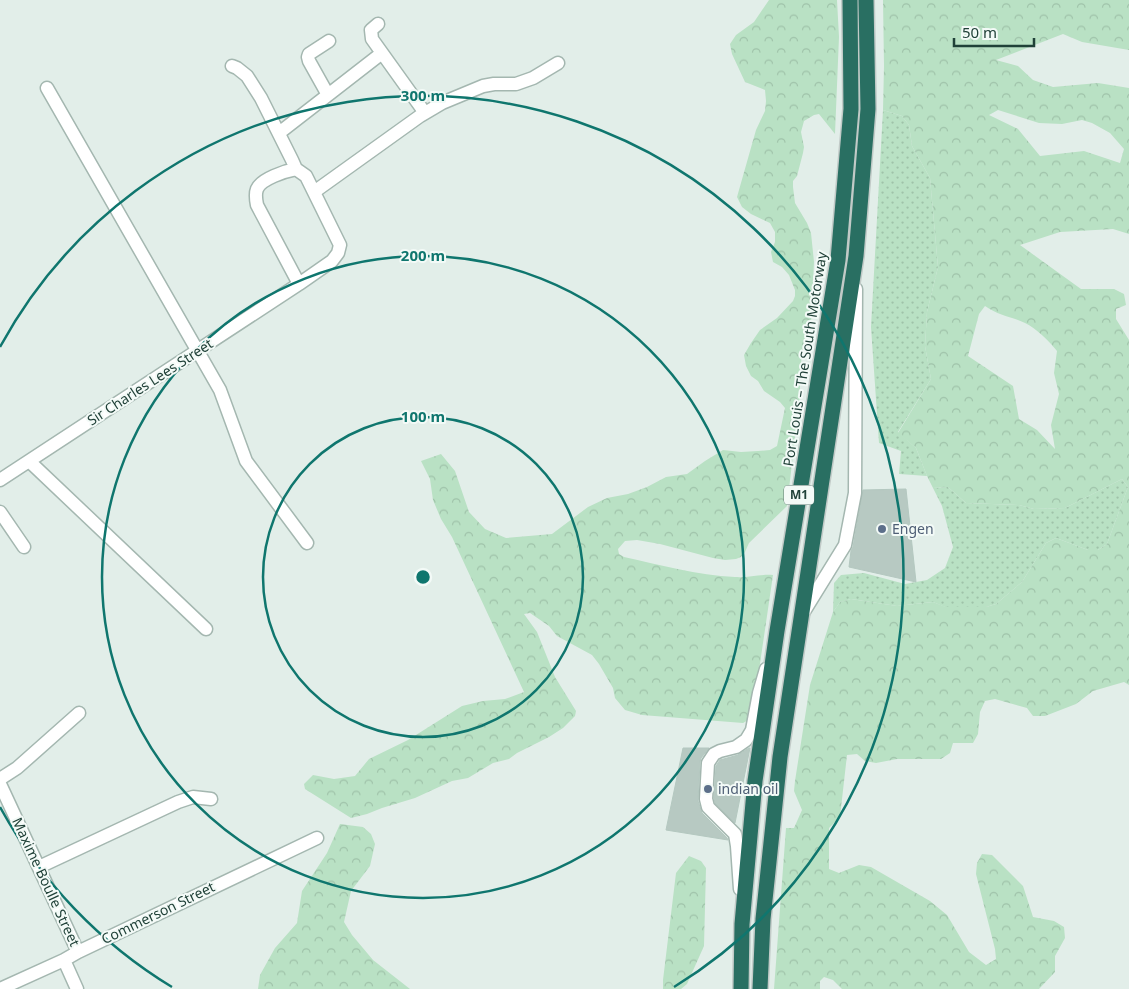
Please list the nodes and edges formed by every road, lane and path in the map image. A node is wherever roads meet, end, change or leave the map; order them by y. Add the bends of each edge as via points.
1 (850, 0) edge
2 (866, 0) edge
3 (378, 24) dead end
4 (328, 41) dead end
5 (382, 53) junction
6 (558, 63) dead end
7 (232, 66) dead end
8 (47, 88) dead end
9 (328, 95) junction
10 (425, 113) junction
11 (279, 133) junction
12 (296, 169) junction
13 (314, 192) junction
14 (856, 256) junction
15 (299, 284) junction
16 (197, 351) junction
17 (29, 462) junction
18 (0, 480) edge
19 (0, 512) edge
20 (308, 543) dead end
21 (24, 547) dead end
22 (802, 614) junction
23 (206, 629) dead end
24 (777, 631) junction
25 (79, 713) dead end
26 (0, 779) edge
27 (0, 784) edge
28 (211, 798) dead end
29 (317, 838) dead end
30 (39, 866) junction
31 (742, 924) junction
32 (78, 952) junction
33 (64, 960) junction
34 (24, 984) edge
35 (0, 989) edge
36 (77, 989) edge
37 (741, 989) edge
38 (760, 989) edge

1 - 24 highway, Port Louis – The South Motorway / M1 via 851,109 838,260
2 - 14 highway, M1 via 868,109
3 - 5 street via 371,30 372,39
4 - 9 street via 308,57
5 - 9 street
5 - 10 street
6 - 10 street via 533,78 516,84 483,86
7 - 11 street, Sir Charles Lees Street via 247,76
8 - 16 street
9 - 11 street
10 - 13 street
11 - 12 street, Sir Charles Lees Street
12 - 13 street, Sir Charles Lees Street via 306,176
12 - 15 street via 262,182 256,195 257,205
13 - 15 street, Sir Charles Lees Street via 340,244 332,261
14 - 22 highway, M1
14 - 22 street via 854,493 846,545
15 - 16 street, Sir Charles Lees Street
16 - 17 street, Sir Charles Lees Street
16 - 20 street via 220,390 246,461
17 - 18 street, Sir Charles Lees Street
17 - 23 street
19 - 21 street
22 - 38 highway, M1 via 780,757 763,919
24 - 31 highway, Port Louis – The South Motorway / M1 via 755,781
24 - 31 street via 752,730 746,740 714,754 708,763 708,807 735,834 738,846
25 - 26 street
27 - 30 street, Maxime Boulle Street
28 - 30 street via 193,797 178,802
29 - 32 street, Commerson Street
30 - 32 street, Maxime Boulle Street
31 - 37 highway, Port Louis – The South Motorway / M1
32 - 33 street, Commerson Street
33 - 34 street, Commerson Street
33 - 36 street
34 - 35 street, Commerson Street

